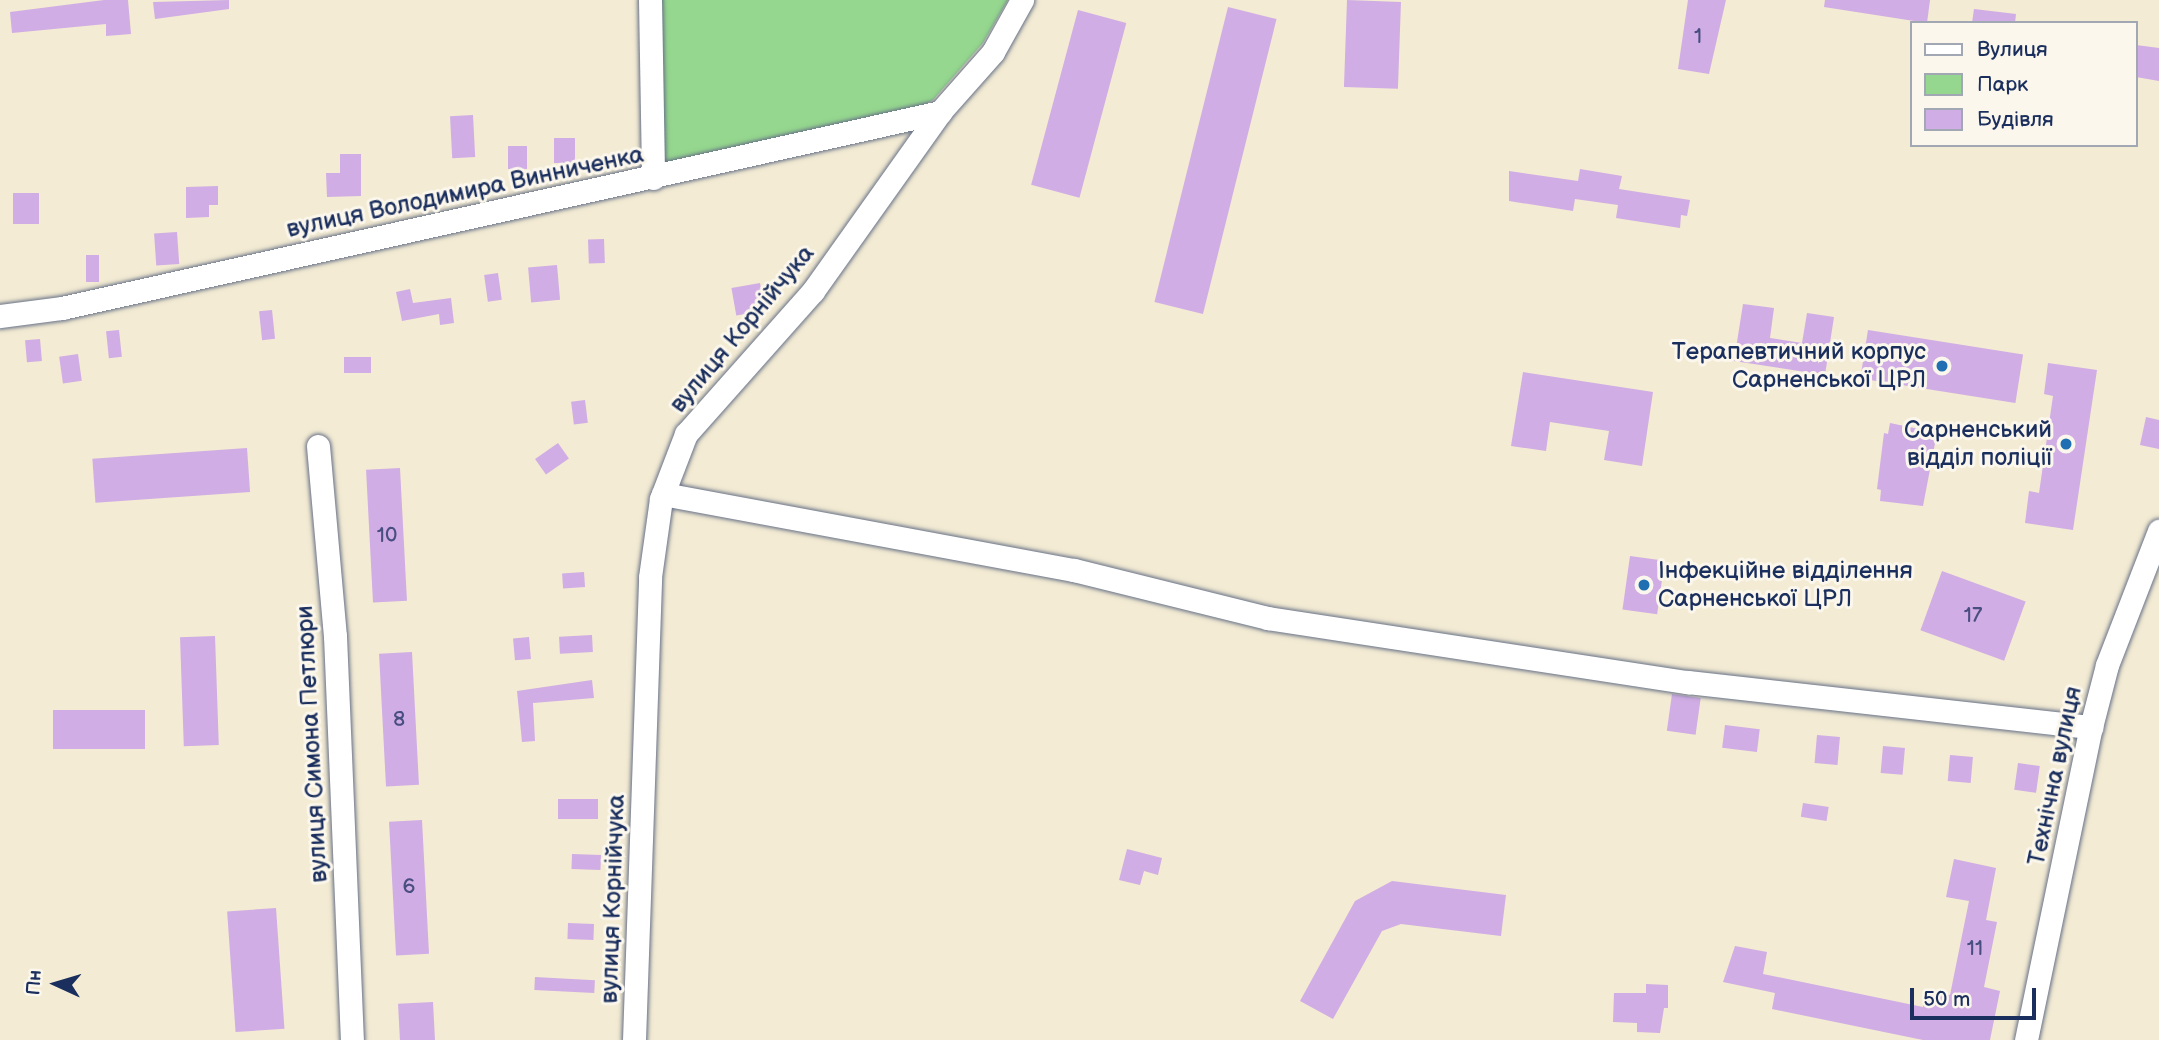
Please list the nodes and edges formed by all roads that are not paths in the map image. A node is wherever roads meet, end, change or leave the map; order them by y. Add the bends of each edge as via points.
1 (650, 0) edge
2 (1022, 0) edge
3 (940, 112) junction
4 (653, 178) junction
5 (0, 316) edge
6 (318, 446) dead end
7 (663, 494) junction
8 (2159, 531) edge
9 (2091, 727) junction
10 (352, 1040) edge
11 (634, 1040) edge
12 (2026, 1040) edge

1 - 4 street
2 - 3 street, вулиця Корнійчука via 993,52
3 - 4 street, вулиця Володимира Винниченка
3 - 7 street, вулиця Корнійчука via 813,291 686,434
4 - 5 street, вулиця Володимира Винниченка via 76,305
6 - 10 street, вулиця Симона Петлюри via 335,636
7 - 9 street via 1074,570 1268,618 1688,682
7 - 11 street, вулиця Корнійчука via 650,577
8 - 9 street, Технічна вулиця via 2107,665
9 - 12 street, Технічна вулиця

